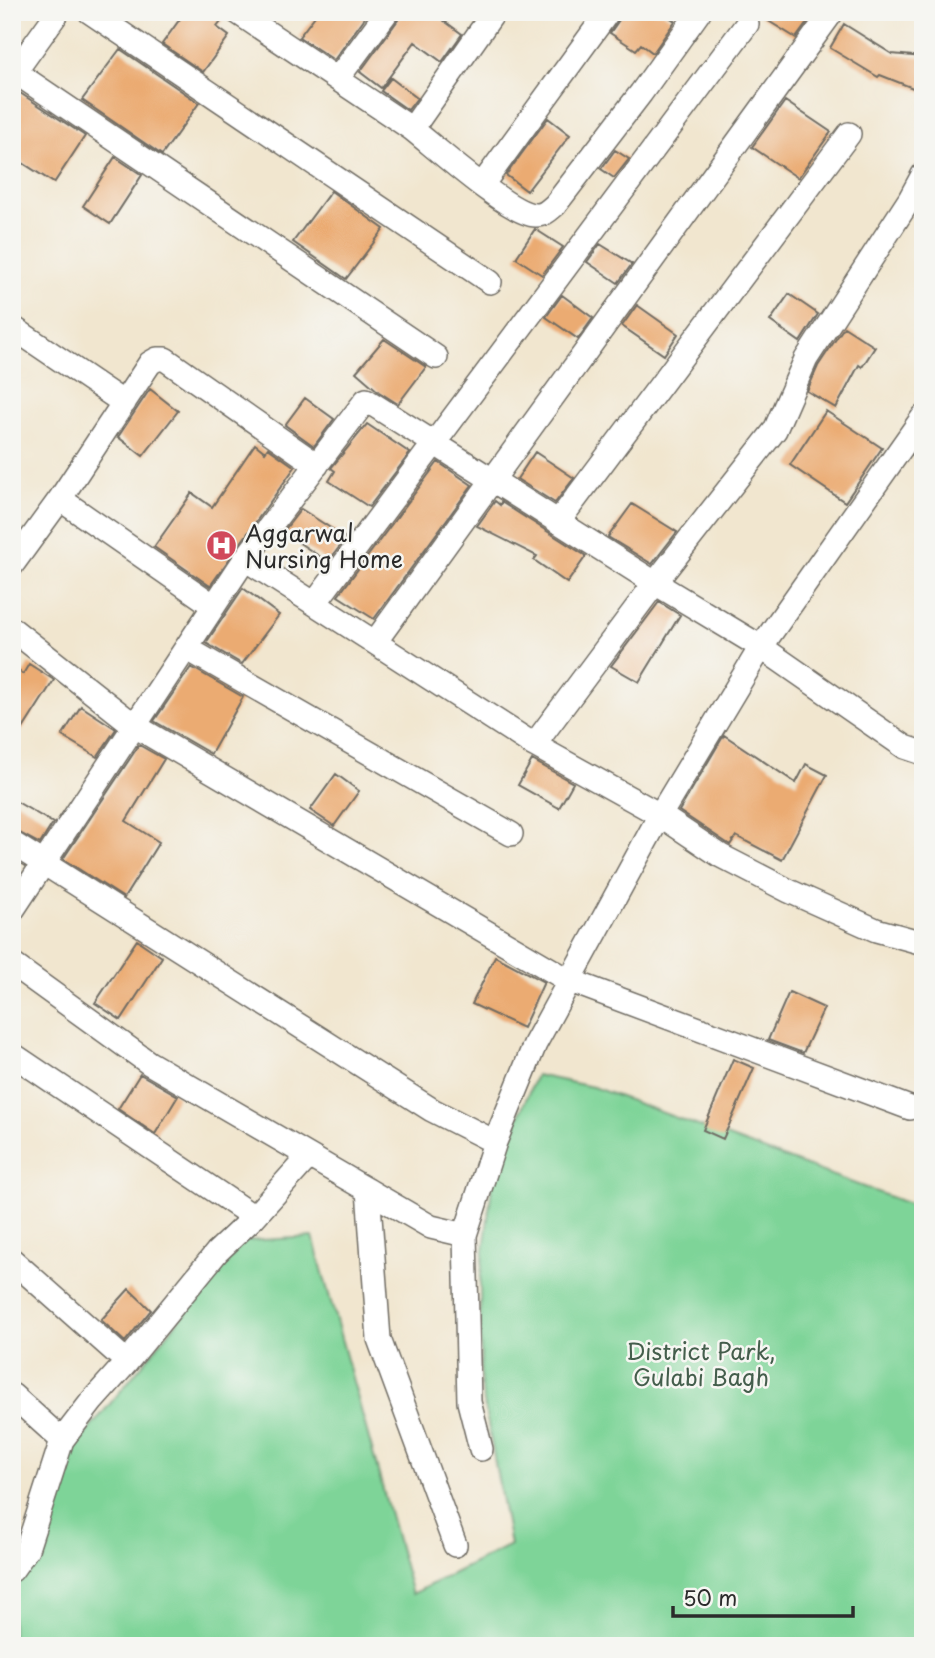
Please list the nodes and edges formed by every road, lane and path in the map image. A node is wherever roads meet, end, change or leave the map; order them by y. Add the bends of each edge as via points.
1 (58, 12) edge
2 (90, 12) edge
3 (237, 12) edge
4 (387, 12) edge
5 (494, 12) edge
6 (608, 12) edge
7 (699, 12) edge
8 (832, 12) edge
9 (271, 21) edge
10 (747, 24) dead end
11 (13, 74) edge
12 (338, 78) junction
13 (412, 129) junction
14 (849, 134) dead end
15 (923, 175) edge
16 (482, 185) junction
17 (490, 282) dead end
18 (12, 327) edge
19 (436, 357) dead end
20 (124, 403) junction
21 (923, 417) edge
22 (433, 442) junction
23 (317, 464) junction
24 (494, 481) junction
25 (60, 499) junction
26 (558, 523) junction
27 (15, 556) edge
28 (246, 559) junction
29 (655, 583) junction
30 (315, 603) junction
31 (214, 606) junction
32 (12, 629) edge
33 (375, 642) junction
34 (761, 647) junction
35 (186, 648) junction
36 (135, 726) junction
37 (534, 745) junction
38 (923, 753) edge
39 (660, 815) junction
40 (511, 834) dead end
41 (12, 843) edge
42 (44, 864) junction
43 (12, 911) edge
44 (923, 943) edge
45 (12, 964) edge
46 (568, 980) junction
47 (12, 1054) edge
48 (910, 1108) dead end
49 (495, 1142) junction
50 (309, 1156) junction
51 (368, 1190) junction
52 (254, 1217) junction
53 (465, 1235) junction
54 (12, 1259) edge
55 (127, 1362) junction
56 (12, 1395) edge
57 (62, 1440) junction
58 (481, 1449) dead end
59 (19, 1542) edge
60 (455, 1545) dead end
61 (12, 1570) edge

1 - 11 street
2 - 17 street
3 - 9 street
4 - 12 street
5 - 13 street
6 - 16 street
7 - 16 street via 544,215 523,213
8 - 24 street
9 - 12 street
10 - 22 street
11 - 19 street
12 - 13 street
13 - 16 street
14 - 26 street
15 - 29 street via 806,359 775,429
18 - 20 street
20 - 23 street via 150,363 165,359
20 - 25 street
21 - 34 street
22 - 23 street via 366,400
22 - 24 street
22 - 30 street
23 - 28 street
24 - 26 street
24 - 33 street
25 - 27 street
25 - 31 street
26 - 29 street
28 - 30 street
28 - 31 street
29 - 34 street
29 - 37 street
30 - 33 street
31 - 35 street
32 - 36 street
33 - 37 street
34 - 38 street via 905,747
34 - 39 street
35 - 36 street
35 - 40 street
36 - 42 street
36 - 46 street
37 - 39 street
39 - 44 street via 720,856 789,891 876,930
39 - 46 street
41 - 42 street
42 - 43 street
42 - 49 street via 432,1110
45 - 50 street via 149,1063
46 - 48 street
46 - 49 street via 535,1044
47 - 52 street
49 - 53 street
50 - 51 street
50 - 52 street
51 - 53 street via 431,1227
51 - 60 street via 379,1339
52 - 55 street via 217,1252
53 - 58 street via 469,1402
54 - 55 street
55 - 57 street
56 - 57 street
57 - 59 street
59 - 61 street

